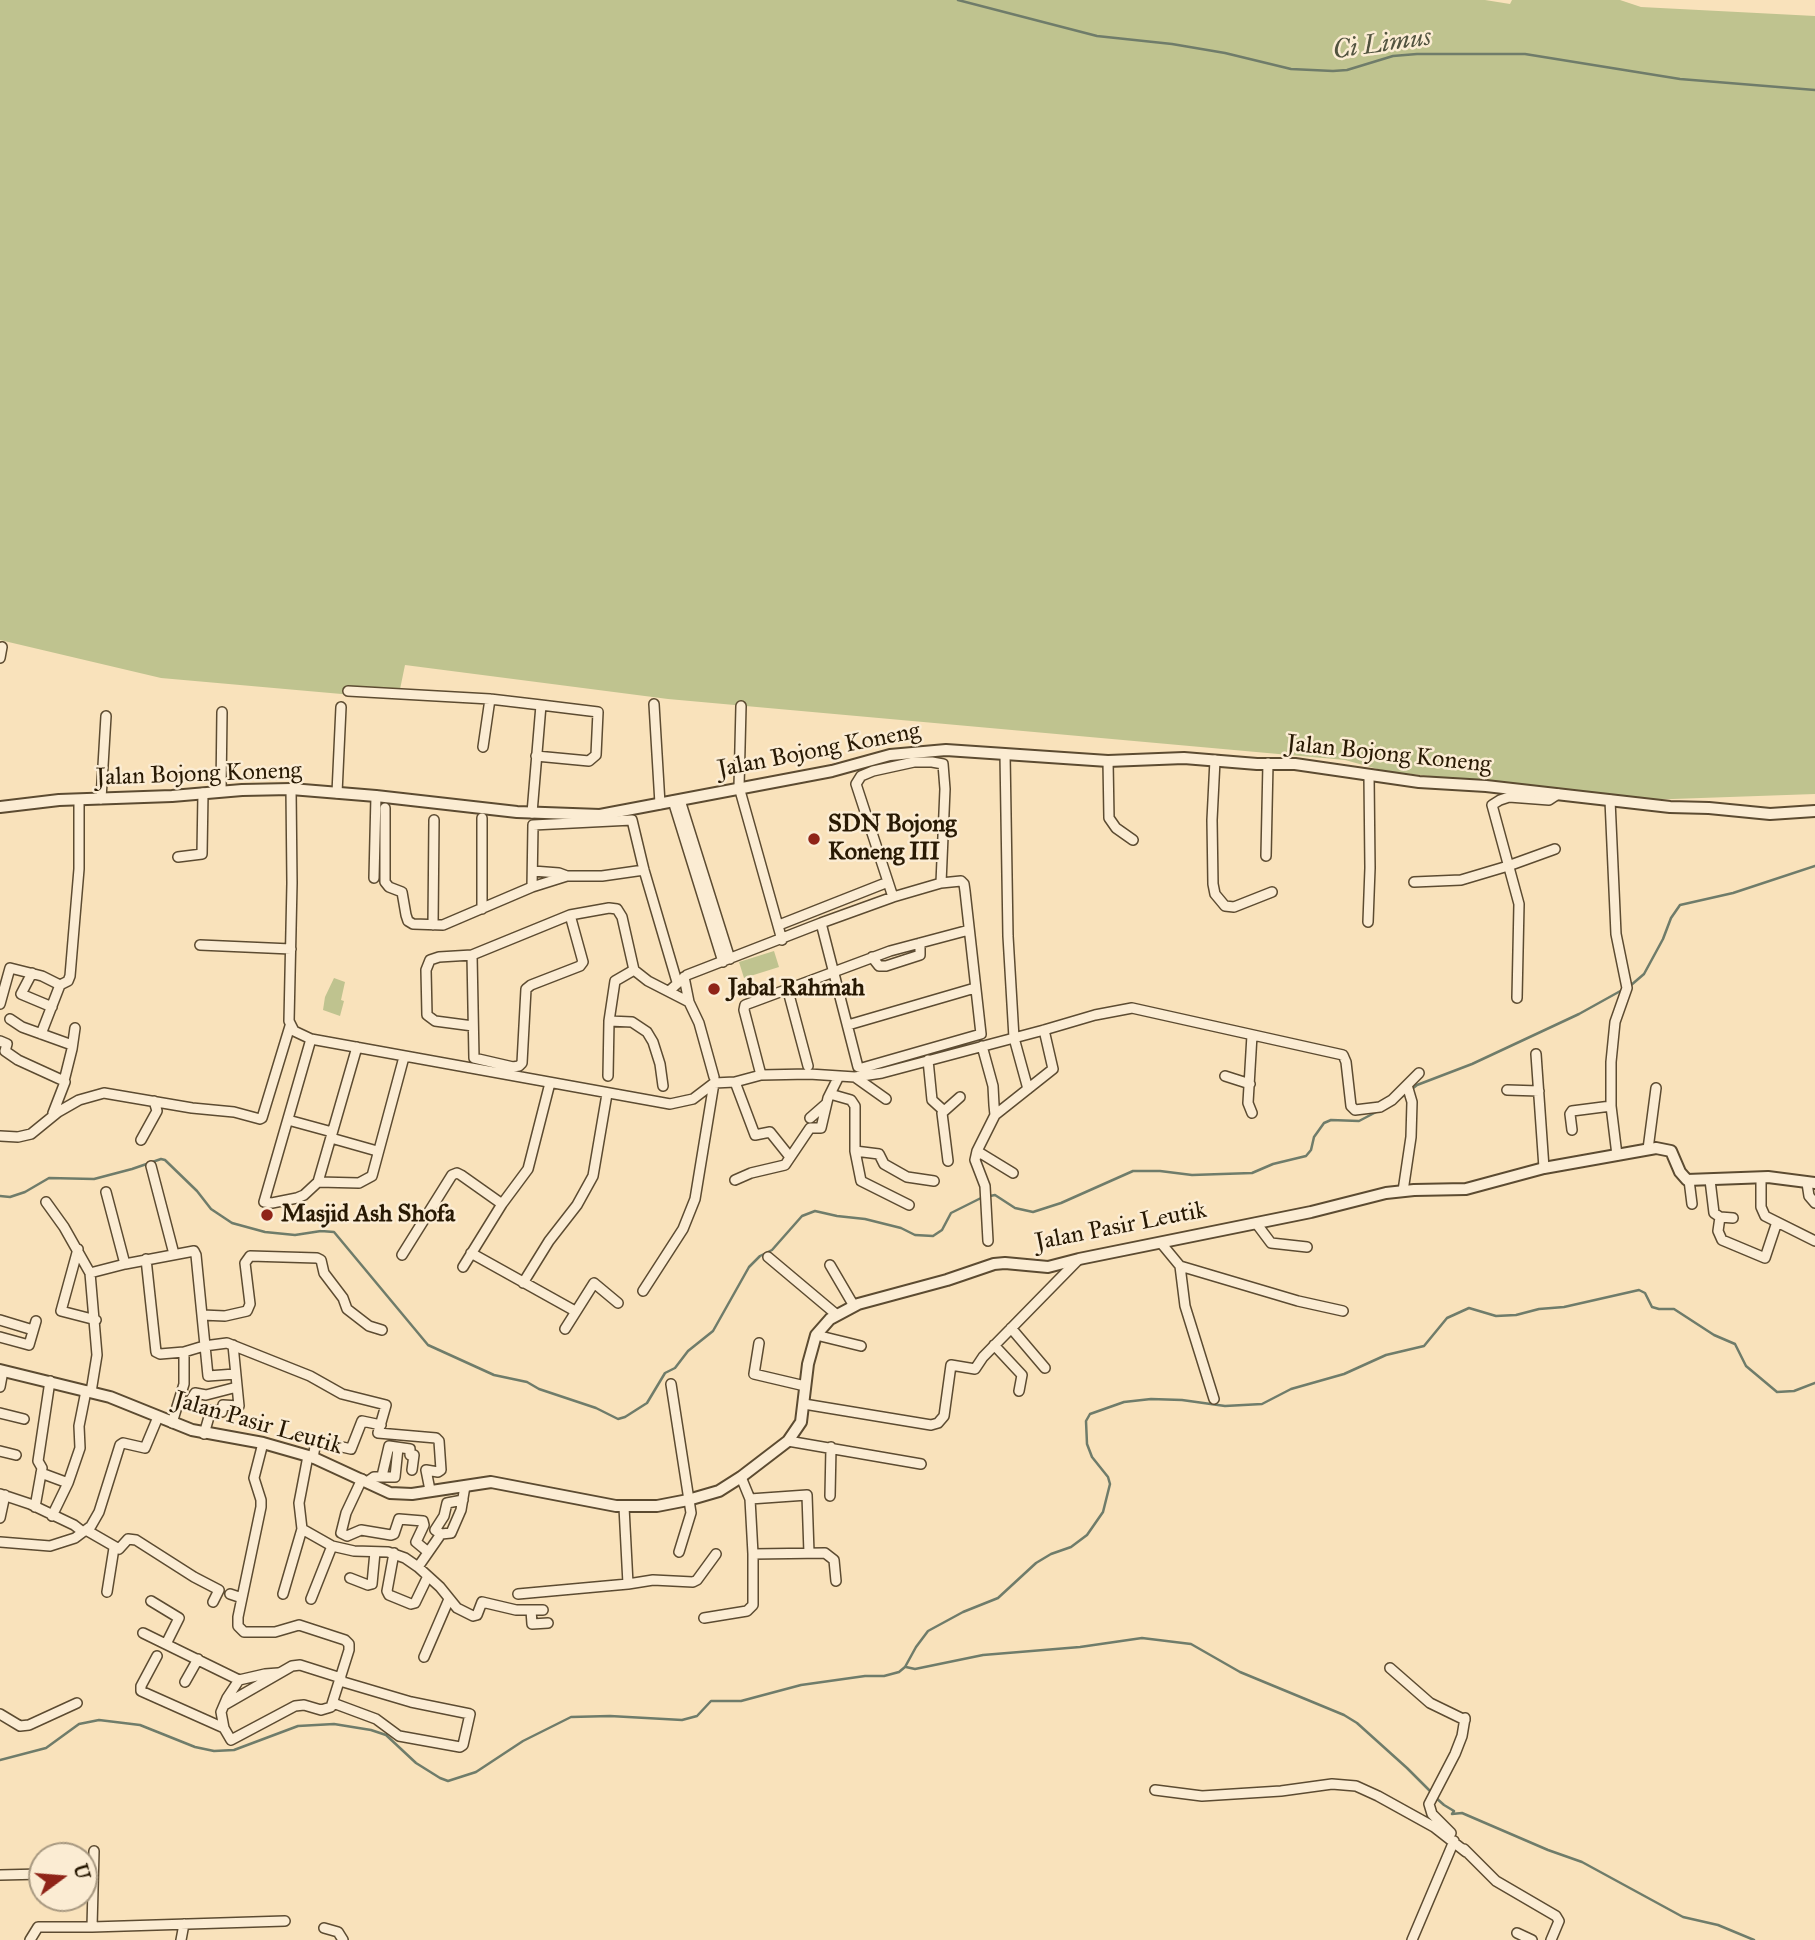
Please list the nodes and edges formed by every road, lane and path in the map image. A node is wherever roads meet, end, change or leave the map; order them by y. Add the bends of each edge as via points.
1 (2, 647) dead end
2 (0, 658) edge
3 (348, 691) dead end
4 (489, 699) junction
5 (654, 704) dead end
6 (541, 705) junction
7 (741, 706) dead end
8 (341, 707) dead end
9 (222, 712) dead end
10 (106, 716) dead end
11 (483, 747) dead end
12 (1005, 754) junction
13 (536, 756) junction
14 (1215, 760) junction
15 (1108, 761) junction
16 (1268, 764) junction
17 (1369, 776) junction
18 (291, 789) junction
19 (739, 789) junction
20 (221, 791) junction
21 (202, 793) junction
22 (337, 793) junction
23 (1558, 794) junction
24 (376, 796) junction
25 (101, 799) junction
26 (79, 800) junction
27 (676, 800) junction
28 (1610, 800) junction
29 (660, 804) junction
30 (0, 807) edge
31 (386, 808) dead end
32 (1815, 811) edge
33 (532, 813) junction
34 (482, 818) dead end
35 (434, 820) dead end
36 (1133, 841) dead end
37 (1555, 849) dead end
38 (1266, 856) dead end
39 (178, 858) dead end
40 (1508, 866) junction
41 (644, 870) junction
42 (533, 871) junction
43 (567, 876) junction
44 (374, 878) dead end
45 (1414, 882) dead end
46 (941, 883) junction
47 (883, 884) dead end
48 (532, 887) junction
49 (1272, 892) dead end
50 (893, 897) junction
51 (482, 909) junction
52 (570, 915) junction
53 (1368, 922) dead end
54 (821, 923) junction
55 (433, 925) junction
56 (779, 925) junction
57 (969, 930) junction
58 (782, 940) junction
59 (200, 944) dead end
60 (291, 949) junction
61 (472, 955) junction
62 (727, 961) junction
63 (635, 970) junction
64 (32, 973) junction
65 (834, 973) junction
66 (681, 980) junction
67 (60, 985) junction
68 (975, 988) junction
69 (669, 991) junction
70 (788, 991) junction
71 (1517, 998) dead end
72 (689, 1002) junction
73 (0, 1003) edge
74 (52, 1007) junction
75 (10, 1019) dead end
76 (609, 1021) junction
77 (290, 1026) junction
78 (473, 1026) junction
79 (848, 1026) junction
80 (75, 1028) dead end
81 (1044, 1030) junction
82 (41, 1034) junction
83 (1252, 1035) junction
84 (1014, 1038) junction
85 (311, 1039) junction
86 (0, 1041) edge
87 (72, 1045) junction
88 (982, 1046) junction
89 (357, 1047) junction
90 (1536, 1054) dead end
91 (404, 1057) junction
92 (928, 1060) junction
93 (808, 1066) dead end
94 (1419, 1073) dead end
95 (761, 1075) junction
96 (608, 1076) dead end
97 (839, 1076) junction
98 (1225, 1076) dead end
99 (855, 1077) junction
100 (64, 1080) junction
101 (714, 1080) junction
102 (735, 1082) junction
103 (550, 1083) junction
104 (1250, 1084) junction
105 (663, 1086) dead end
106 (1407, 1086) junction
107 (1656, 1088) dead end
108 (1028, 1089) junction
109 (1507, 1090) dead end
110 (1539, 1091) junction
111 (607, 1094) junction
112 (830, 1094) junction
113 (960, 1097) dead end
114 (886, 1100) dead end
115 (154, 1101) junction
116 (826, 1104) junction
117 (1611, 1107) junction
118 (943, 1110) junction
119 (1252, 1113) dead end
120 (995, 1115) junction
121 (51, 1118) junction
122 (810, 1118) dead end
123 (288, 1120) junction
124 (1572, 1130) dead end
125 (332, 1135) junction
126 (0, 1136) edge
127 (141, 1140) dead end
128 (1648, 1149) junction
129 (377, 1151) junction
130 (855, 1151) junction
131 (977, 1151) junction
132 (1617, 1155) junction
133 (790, 1157) junction
134 (948, 1161) dead end
135 (151, 1166) dead end
136 (1544, 1168) junction
137 (1013, 1173) dead end
138 (1761, 1178) junction
139 (735, 1180) dead end
140 (1689, 1180) junction
141 (1710, 1180) junction
142 (934, 1181) dead end
143 (318, 1182) junction
144 (1811, 1183) edge
145 (1403, 1191) junction
146 (106, 1192) dead end
147 (46, 1202) dead end
148 (1815, 1203) edge
149 (502, 1204) junction
150 (1692, 1204) dead end
151 (909, 1205) dead end
152 (1720, 1217) junction
153 (1733, 1218) dead end
154 (1777, 1222) junction
155 (1256, 1223) junction
156 (988, 1241) dead end
157 (1815, 1241) edge
158 (1161, 1243) junction
159 (1307, 1247) dead end
160 (78, 1249) junction
161 (471, 1253) junction
162 (174, 1254) junction
163 (402, 1255) dead end
164 (768, 1257) dead end
165 (146, 1259) junction
166 (1079, 1259) junction
167 (125, 1264) junction
168 (830, 1265) dead end
169 (1180, 1266) junction
170 (463, 1267) dead end
171 (90, 1273) junction
172 (523, 1283) junction
173 (643, 1291) dead end
174 (618, 1303) dead end
175 (854, 1306) junction
176 (575, 1311) junction
177 (1343, 1311) dead end
178 (202, 1315) junction
179 (837, 1315) junction
180 (0, 1320) edge
181 (96, 1320) junction
182 (1011, 1328) junction
183 (565, 1329) dead end
184 (382, 1330) dead end
185 (816, 1335) junction
186 (0, 1337) edge
187 (759, 1343) dead end
188 (233, 1345) junction
189 (994, 1345) junction
190 (204, 1346) junction
191 (861, 1346) dead end
192 (184, 1352) junction
193 (1045, 1368) dead end
194 (2, 1370) edge
195 (235, 1374) junction
196 (50, 1381) junction
197 (671, 1384) dead end
198 (805, 1386) junction
199 (0, 1387) edge
200 (237, 1387) junction
201 (88, 1391) junction
202 (1019, 1391) dead end
203 (192, 1398) dead end
204 (1214, 1399) dead end
205 (804, 1404) junction
206 (0, 1413) edge
207 (158, 1417) junction
208 (24, 1419) dead end
209 (172, 1423) junction
210 (381, 1425) junction
211 (204, 1434) junction
212 (788, 1441) junction
213 (263, 1443) junction
214 (831, 1447) junction
215 (398, 1448) junction
216 (0, 1451) edge
217 (16, 1455) dead end
218 (310, 1457) junction
219 (921, 1464) dead end
220 (396, 1470) junction
221 (412, 1470) junction
222 (426, 1471) junction
223 (41, 1472) junction
224 (382, 1476) junction
225 (741, 1477) junction
226 (365, 1481) junction
227 (68, 1483) junction
228 (465, 1486) junction
229 (430, 1490) junction
230 (2, 1493) edge
231 (830, 1496) dead end
232 (27, 1497) dead end
233 (750, 1499) junction
234 (463, 1500) junction
235 (688, 1500) junction
236 (35, 1507) junction
237 (624, 1507) junction
238 (52, 1516) junction
239 (0, 1518) edge
240 (302, 1529) junction
241 (85, 1531) junction
242 (441, 1534) junction
243 (0, 1542) edge
244 (332, 1546) junction
245 (114, 1548) junction
246 (375, 1552) junction
247 (428, 1552) junction
248 (679, 1552) dead end
249 (394, 1553) junction
250 (809, 1553) junction
251 (716, 1554) dead end
252 (753, 1554) junction
253 (418, 1567) junction
254 (428, 1576) junction
255 (351, 1578) dead end
256 (836, 1580) dead end
257 (628, 1584) junction
258 (107, 1592) dead end
259 (230, 1594) dead end
260 (283, 1594) dead end
261 (519, 1594) dead end
262 (242, 1598) junction
263 (311, 1599) dead end
264 (449, 1599) junction
265 (151, 1601) dead end
266 (214, 1602) dead end
267 (531, 1610) junction
268 (543, 1610) dead end
269 (704, 1618) dead end
270 (548, 1623) dead end
271 (143, 1633) dead end
272 (166, 1644) junction
273 (157, 1656) dead end
274 (424, 1657) dead end
275 (198, 1659) junction
276 (1390, 1668) dead end
277 (278, 1673) junction
278 (239, 1679) junction
279 (340, 1680) junction
280 (186, 1682) dead end
281 (78, 1703) dead end
282 (333, 1703) junction
283 (226, 1704) junction
284 (0, 1714) edge
285 (224, 1728) junction
286 (1155, 1790) dead end
287 (1454, 1841) junction
288 (1466, 1852) junction
289 (28, 1874) edge
290 (0, 1875) edge
291 (91, 1912) edge
292 (285, 1921) dead end
293 (184, 1924) junction
294 (92, 1927) junction
295 (324, 1928) dead end
296 (1517, 1933) dead end
297 (30, 1940) edge
298 (181, 1940) edge
299 (343, 1940) edge
300 (1412, 1940) edge
301 (1532, 1940) edge
302 (1551, 1940) edge

1 - 2 street
3 - 4 street
4 - 6 street
4 - 11 street
5 - 29 street
6 - 13 street
6 - 13 street via 598,712 596,755 589,761
7 - 19 street
8 - 22 street
9 - 20 street
10 - 25 street
12 - 15 street, Jalan Bojong Koneng
12 - 19 street, Jalan Bojong Koneng via 913,752
12 - 84 street
13 - 33 street
14 - 15 street, Jalan Bojong Koneng
14 - 16 street, Jalan Bojong Koneng
14 - 49 street via 1216,894 1225,906 1234,907
15 - 36 street via 1109,818
16 - 17 street, Jalan Bojong Koneng
16 - 38 street
17 - 23 street, Jalan Bojong Koneng
17 - 53 street
18 - 20 street, Jalan Bojong Koneng
18 - 22 street, Jalan Bojong Koneng
18 - 60 street
19 - 27 street, Jalan Bojong Koneng
19 - 56 street
20 - 21 street, Jalan Bojong Koneng
21 - 25 street, Jalan Bojong Koneng
21 - 39 street via 202,854
22 - 24 street, Jalan Bojong Koneng
23 - 28 street, Jalan Bojong Koneng
23 - 40 street via 1549,800 1510,797 1492,806
24 - 33 street, Jalan Bojong Koneng
24 - 44 street
25 - 26 street, Jalan Bojong Koneng
26 - 30 street, Jalan Bojong Koneng
26 - 67 street via 79,869 70,976
27 - 29 street, Jalan Bojong Koneng
27 - 62 street
28 - 32 street, Jalan Bojong Koneng via 1754,813
28 - 117 street via 1616,934 1627,988 1615,1022
29 - 33 street, Jalan Bojong Koneng via 600,815
31 - 55 street via 385,882 404,894 408,921
34 - 51 street
35 - 55 street
37 - 40 street
40 - 45 street via 1461,880
40 - 71 street via 1519,904
41 - 42 street via 629,819 533,825
41 - 43 street
41 - 66 street
42 - 43 street
42 - 48 street
43 - 48 street
46 - 50 street
46 - 50 street via 943,764 914,762 873,771 860,776 856,784
46 - 57 street via 964,884
47 - 56 street
48 - 51 street
50 - 54 street
51 - 55 street
52 - 61 street
52 - 63 street via 617,909
52 - 78 street via 583,962 526,989 522,1063 513,1068 474,1058
54 - 58 street
54 - 65 street
56 - 58 street
57 - 65 street via 872,957
57 - 68 street
58 - 62 street
59 - 60 street
60 - 77 street
61 - 78 street
61 - 78 street via 439,957 430,960 426,970 427,1014 435,1021
62 - 66 street
63 - 69 street
63 - 76 street via 615,981
64 - 67 street
64 - 73 street via 8,969
64 - 74 street via 21,994
65 - 70 street
65 - 79 street
66 - 69 street
66 - 72 street
67 - 74 street
68 - 79 street
68 - 79 street via 981,1034 862,1068
69 - 72 street
70 - 93 street
70 - 95 street via 744,1007
72 - 101 street
74 - 82 street
75 - 82 street
76 - 96 street
76 - 105 street via 632,1022 647,1032
77 - 85 street
77 - 115 street via 260,1119
80 - 87 street
81 - 83 street via 1132,1008
81 - 84 street
81 - 108 street via 1053,1069
82 - 87 street
83 - 104 street
83 - 106 street via 1345,1057 1354,1110 1380,1107
84 - 88 street
84 - 108 street
85 - 89 street
85 - 123 street
86 - 100 street via 18,1060
87 - 100 street
88 - 92 street
88 - 120 street
89 - 91 street
89 - 125 street
90 - 110 street
91 - 103 street
91 - 129 street
92 - 99 street
92 - 118 street via 932,1100
94 - 106 street
95 - 97 street
95 - 102 street
97 - 99 street
97 - 112 street
98 - 104 street
99 - 114 street
100 - 121 street
101 - 102 street
101 - 111 street via 693,1099 670,1104
101 - 173 street via 695,1199 683,1229
102 - 133 street via 755,1135 770,1132
103 - 111 street
103 - 149 street via 528,1169
104 - 119 street via 1248,1107
106 - 145 street via 1411,1137
107 - 128 street
108 - 120 street
109 - 110 street
110 - 136 street
111 - 172 street via 595,1171
112 - 116 street
112 - 130 street via 854,1104
113 - 118 street
115 - 121 street via 96,1094
115 - 127 street via 157,1111
116 - 122 street
116 - 133 street via 821,1128 810,1128
117 - 124 street via 1572,1111
117 - 132 street
118 - 134 street
120 - 131 street
121 - 126 street via 31,1134
123 - 125 street
123 - 143 street via 264,1202 297,1198
125 - 129 street
125 - 143 street
128 - 132 street, Jalan Pasir Leutik
128 - 140 street, Jalan Pasir Leutik via 1671,1151 1679,1172
129 - 143 street via 368,1180
130 - 142 street via 879,1154 884,1164 907,1177
130 - 151 street via 863,1183
131 - 137 street
131 - 156 street via 977,1167 985,1186
132 - 136 street, Jalan Pasir Leutik
133 - 139 street via 785,1164
135 - 162 street
136 - 145 street, Jalan Pasir Leutik via 1466,1189
138 - 141 street
138 - 144 street
138 - 154 street via 1762,1211
140 - 141 street
140 - 150 street
141 - 152 street via 1714,1213
144 - 148 street via 1809,1196
145 - 155 street, Jalan Pasir Leutik
146 - 167 street
147 - 160 street
149 - 161 street
149 - 163 street via 461,1175 452,1175
152 - 153 street
152 - 154 street via 1722,1240 1765,1258
154 - 157 street
155 - 158 street, Jalan Pasir Leutik
155 - 159 street via 1270,1244
158 - 166 street, Jalan Pasir Leutik
158 - 169 street
160 - 171 street
160 - 181 street via 61,1311
161 - 170 street
161 - 172 street
162 - 165 street
162 - 178 street via 195,1251
164 - 179 street
165 - 167 street
165 - 192 street via 156,1352
166 - 175 street, Jalan Pasir Leutik via 1043,1268 994,1264
166 - 182 street
167 - 171 street
168 - 175 street
169 - 177 street
169 - 204 street via 1185,1306
171 - 181 street
172 - 176 street
174 - 176 street via 594,1283
175 - 179 street, Jalan Pasir Leutik
176 - 183 street
178 - 184 street via 247,1311 245,1263 250,1256 317,1258 347,1309
178 - 190 street
179 - 185 street, Jalan Pasir Leutik
180 - 186 street via 35,1326 29,1345
181 - 201 street via 97,1355
182 - 189 street
182 - 193 street
185 - 191 street
185 - 198 street, Jalan Pasir Leutik
187 - 198 street via 754,1374
188 - 190 street
188 - 195 street
188 - 210 street via 342,1394 386,1405
189 - 202 street via 1022,1375
189 - 205 street via 975,1369 951,1365 944,1416 932,1425
190 - 192 street
190 - 195 street via 208,1376
192 - 209 street via 184,1384
194 - 196 street, Jalan Pasir Leutik
194 - 199 street
195 - 200 street
196 - 201 street, Jalan Pasir Leutik
196 - 223 street via 38,1461
197 - 235 street
198 - 205 street, Jalan Pasir Leutik
200 - 203 street
200 - 211 street via 239,1406 223,1405 222,1412 211,1410
201 - 207 street, Jalan Pasir Leutik
201 - 227 street via 79,1426 80,1448
205 - 212 street, Jalan Pasir Leutik via 798,1428
206 - 208 street
207 - 209 street, Jalan Pasir Leutik
207 - 241 street via 145,1448 120,1445 99,1512
209 - 211 street, Jalan Pasir Leutik
210 - 218 street via 362,1421 351,1449 316,1441
210 - 222 street via 378,1433 439,1441 441,1470
211 - 213 street, Jalan Pasir Leutik
212 - 214 street
212 - 225 street, Jalan Pasir Leutik
213 - 218 street, Jalan Pasir Leutik
213 - 262 street via 254,1478 261,1507
214 - 219 street
214 - 231 street
215 - 220 street
215 - 221 street via 410,1449 414,1455
215 - 224 street via 389,1446
216 - 217 street
218 - 226 street, Jalan Pasir Leutik
218 - 240 street via 299,1503
220 - 221 street
220 - 224 street via 395,1477
221 - 222 street
222 - 229 street
223 - 227 street
223 - 236 street
224 - 226 street
225 - 233 street
225 - 235 street, Jalan Pasir Leutik via 719,1491
226 - 229 street, Jalan Pasir Leutik via 401,1495
226 - 247 street via 346,1513 341,1533 347,1536 362,1530 391,1535 399,1518 423,1521 416,1542
227 - 238 street
228 - 229 street, Jalan Pasir Leutik
228 - 234 street
228 - 237 street, Jalan Pasir Leutik via 491,1482
230 - 232 street
230 - 236 street
230 - 239 street
233 - 250 street via 807,1495
233 - 252 street
234 - 242 street via 452,1533
234 - 242 street via 447,1503 435,1530
235 - 237 street, Jalan Pasir Leutik
235 - 248 street via 691,1516
236 - 238 street
237 - 257 street
238 - 241 street
240 - 244 street
240 - 260 street
241 - 243 street via 50,1546
241 - 245 street
242 - 247 street
244 - 246 street
244 - 263 street
245 - 258 street
245 - 266 street via 122,1548 132,1538 219,1590
246 - 249 street
246 - 255 street via 372,1584
247 - 253 street
249 - 253 street
249 - 254 street via 389,1595 415,1603
250 - 252 street
250 - 256 street via 825,1553 834,1560
251 - 257 street via 693,1582
252 - 269 street via 751,1608
253 - 254 street
254 - 264 street
257 - 261 street
259 - 262 street
262 - 279 street via 238,1626 244,1632 275,1632 299,1625 345,1640 349,1650
264 - 267 street via 473,1616 482,1602
264 - 274 street
265 - 272 street via 179,1618
267 - 268 street
267 - 270 street via 531,1625
271 - 272 street
272 - 275 street
273 - 285 street via 141,1691
275 - 278 street
275 - 280 street
276 - 288 street via 1430,1703 1465,1719 1455,1754 1429,1804 1432,1814
277 - 278 street
277 - 279 street via 300,1665
277 - 283 street
278 - 283 street
279 - 282 street
279 - 282 street via 470,1714 466,1736 460,1747 409,1739 376,1719
281 - 284 street via 29,1726
282 - 285 street via 325,1710 295,1706 233,1740
283 - 285 street via 221,1712
286 - 287 street via 1202,1796 1332,1784 1356,1786
287 - 288 street
287 - 300 street
288 - 302 street via 1496,1881 1558,1917
289 - 290 street
291 - 294 street
292 - 293 street
293 - 294 street
293 - 298 street
294 - 297 street via 38,1927
295 - 299 street via 338,1932
296 - 301 street

